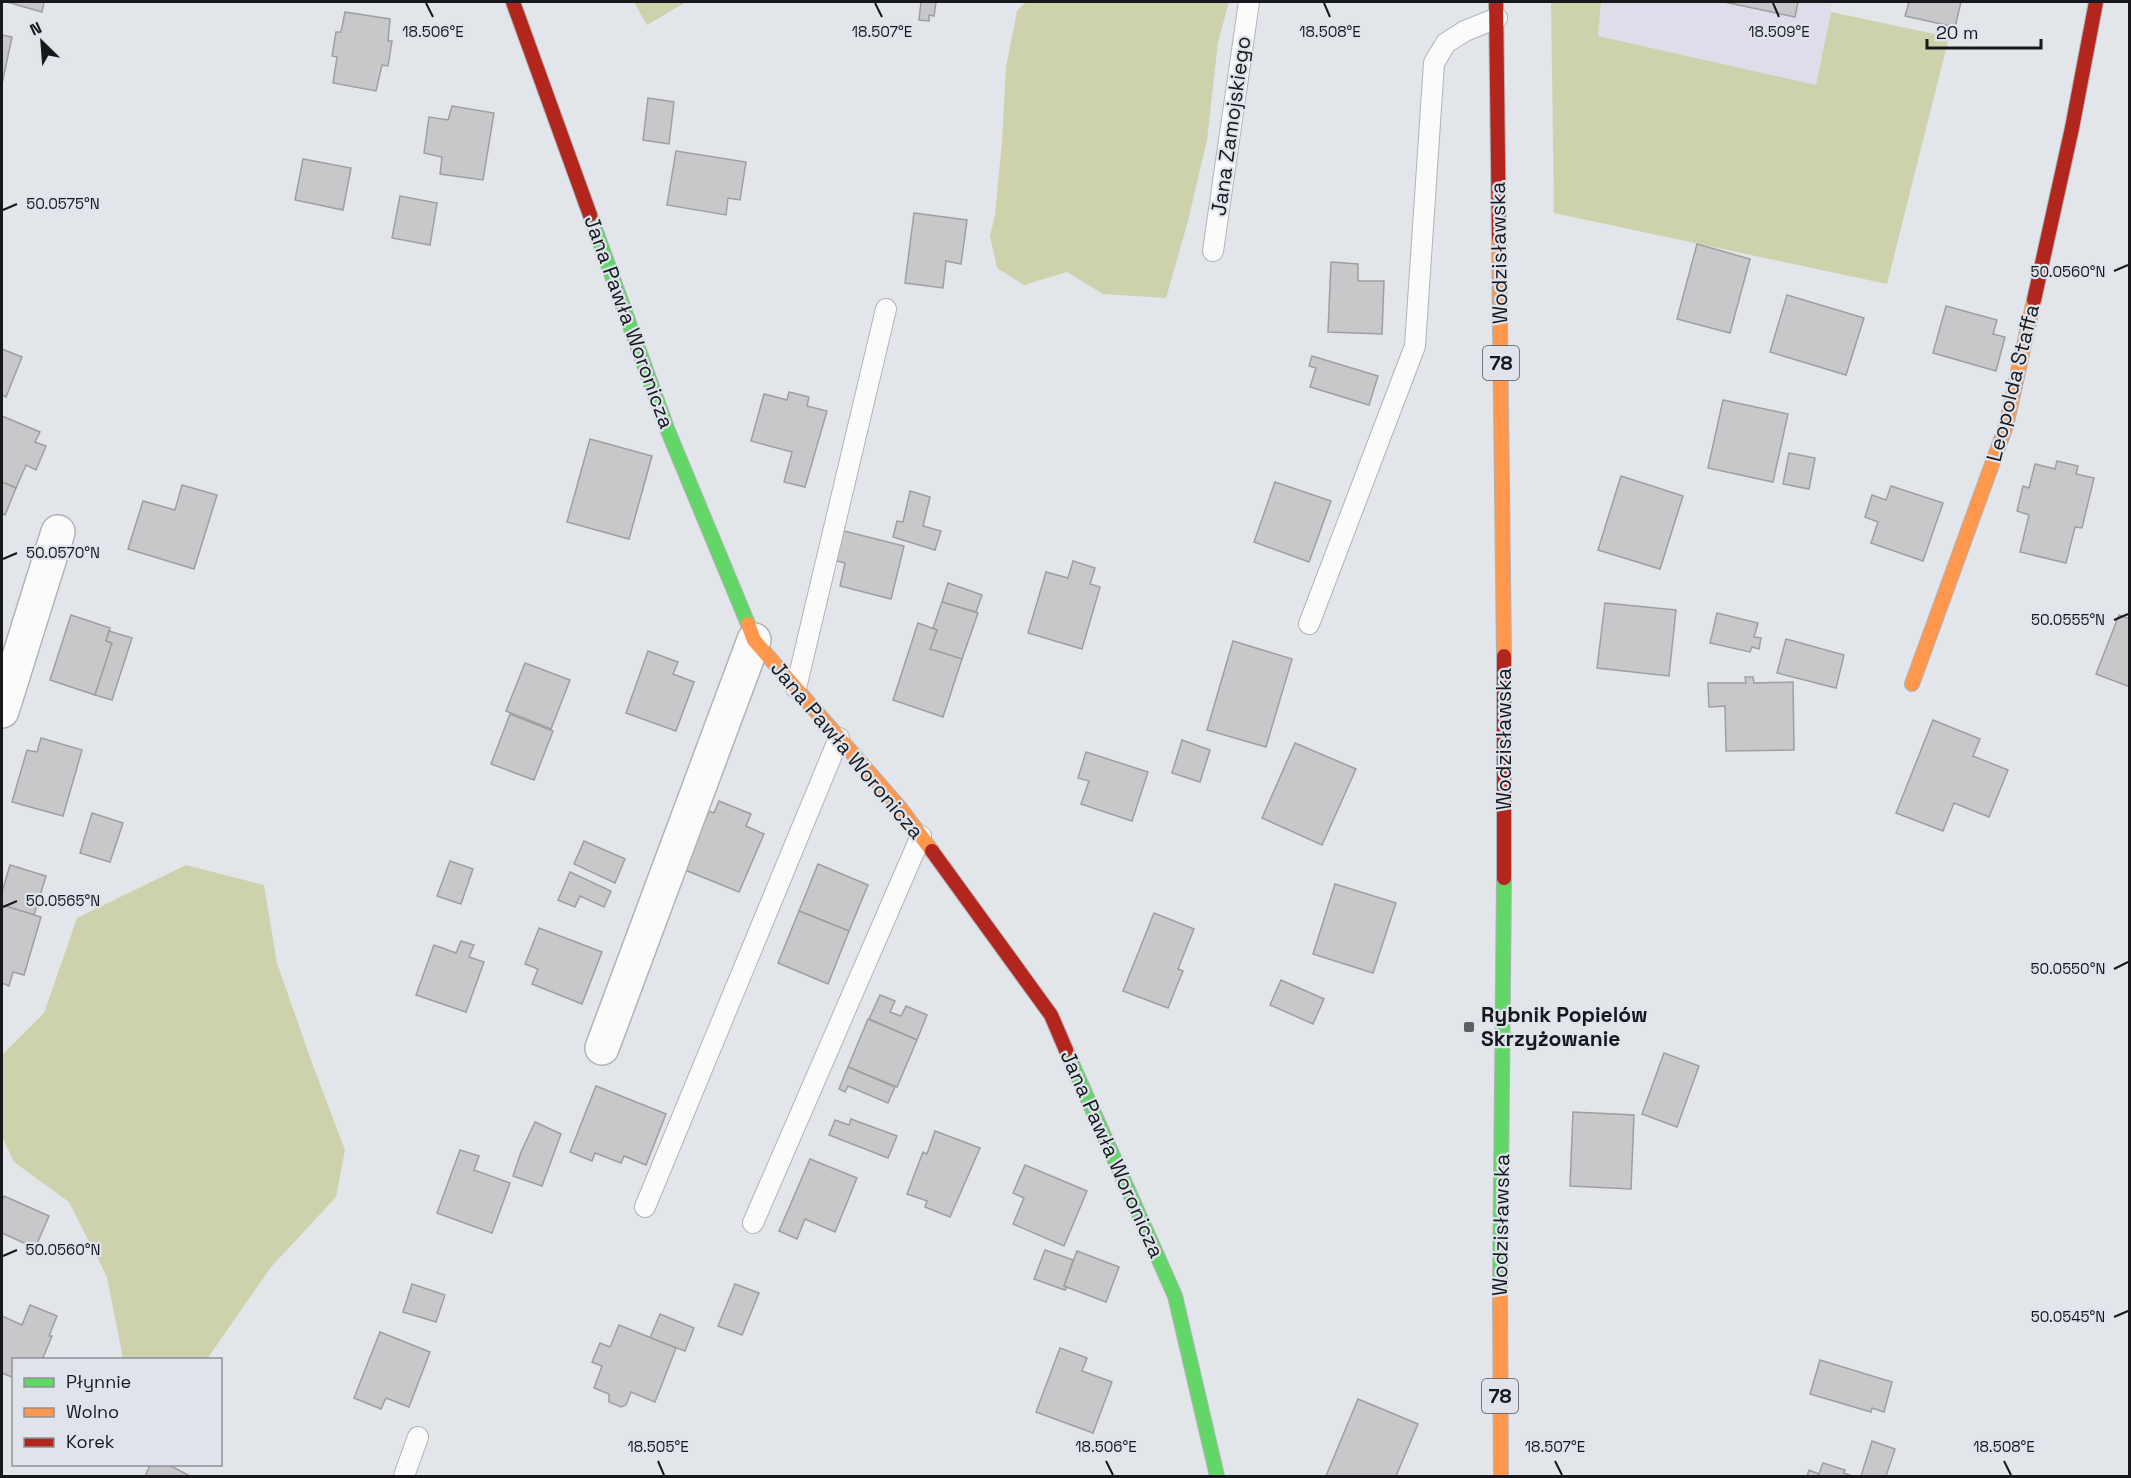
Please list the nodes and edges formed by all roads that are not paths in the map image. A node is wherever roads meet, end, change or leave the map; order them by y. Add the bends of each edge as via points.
1 (513, 2) edge
2 (1249, 2) edge
3 (2096, 2) edge
4 (1497, 10) edge
5 (1213, 251) dead end
6 (886, 309) dead end
7 (58, 532) dead end
8 (1309, 624) dead end
9 (754, 640) junction
10 (1912, 684) dead end
11 (796, 688) junction
12 (2, 711) edge
13 (839, 738) junction
14 (921, 836) junction
15 (602, 1048) dead end
16 (645, 1207) dead end
17 (753, 1223) dead end
18 (418, 1437) dead end
19 (404, 1476) edge
20 (1217, 1476) edge
21 (1501, 1476) edge

1 - 9 street, Jana Pawła Woronicza via 668,431
2 - 5 lane, Jana Zamojskiego
3 - 10 street, Leopolda Staffa via 2006,426
4 - 8 lane via 1446,43 1434,63 1415,346
4 - 21 street, Wodzisławska / 78 via 1505,724
6 - 11 lane
7 - 12 street
9 - 11 street, Jana Pawła Woronicza
9 - 15 street
11 - 13 street, Jana Pawła Woronicza
13 - 14 street, Jana Pawła Woronicza
13 - 16 lane
14 - 17 lane
14 - 20 street, Jana Pawła Woronicza via 1050,1015 1175,1296
18 - 19 lane

